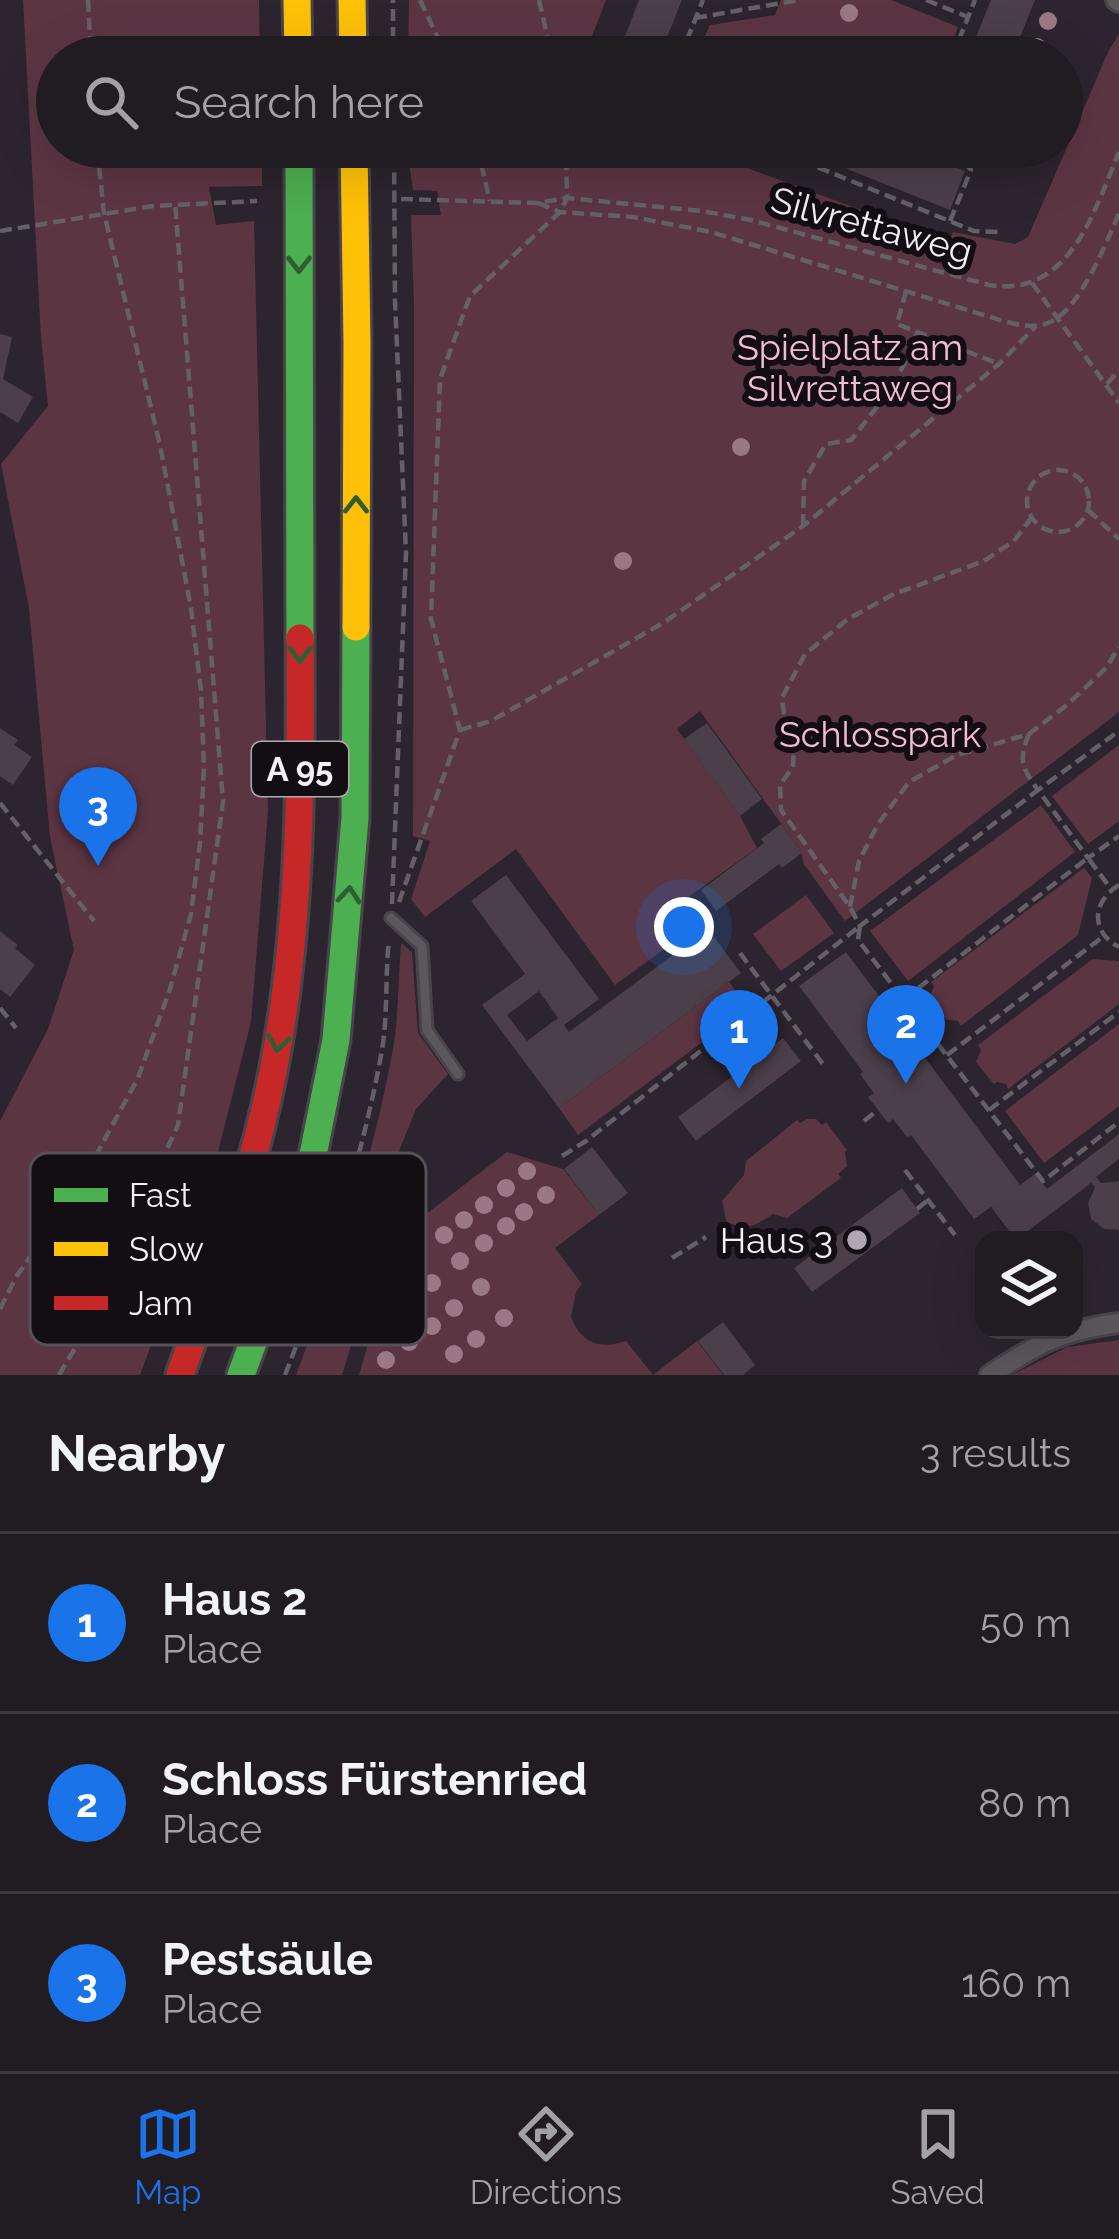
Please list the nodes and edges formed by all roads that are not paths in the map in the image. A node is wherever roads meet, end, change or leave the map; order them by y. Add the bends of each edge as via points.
1 (298, 0) edge
2 (352, 0) edge
3 (298, 36) edge
4 (353, 36) edge
5 (299, 168) edge
6 (354, 168) edge
7 (392, 918) road end
8 (458, 1074) dead end
9 (253, 1153) edge
10 (313, 1153) edge
11 (1119, 1323) edge
12 (191, 1345) edge
13 (252, 1345) edge
14 (180, 1375) edge
15 (241, 1375) edge
16 (990, 1375) edge

1 - 3 highway
2 - 4 highway
5 -> 9 highway, A 95 via 301,808 293,938
10 -> 6 highway, A 95 via 338,1018 355,818
7 - 8 lane via 422,946 427,1030
11 - 16 street via 1036,1344
12 -> 14 highway, A 95
15 -> 13 highway, A 95

